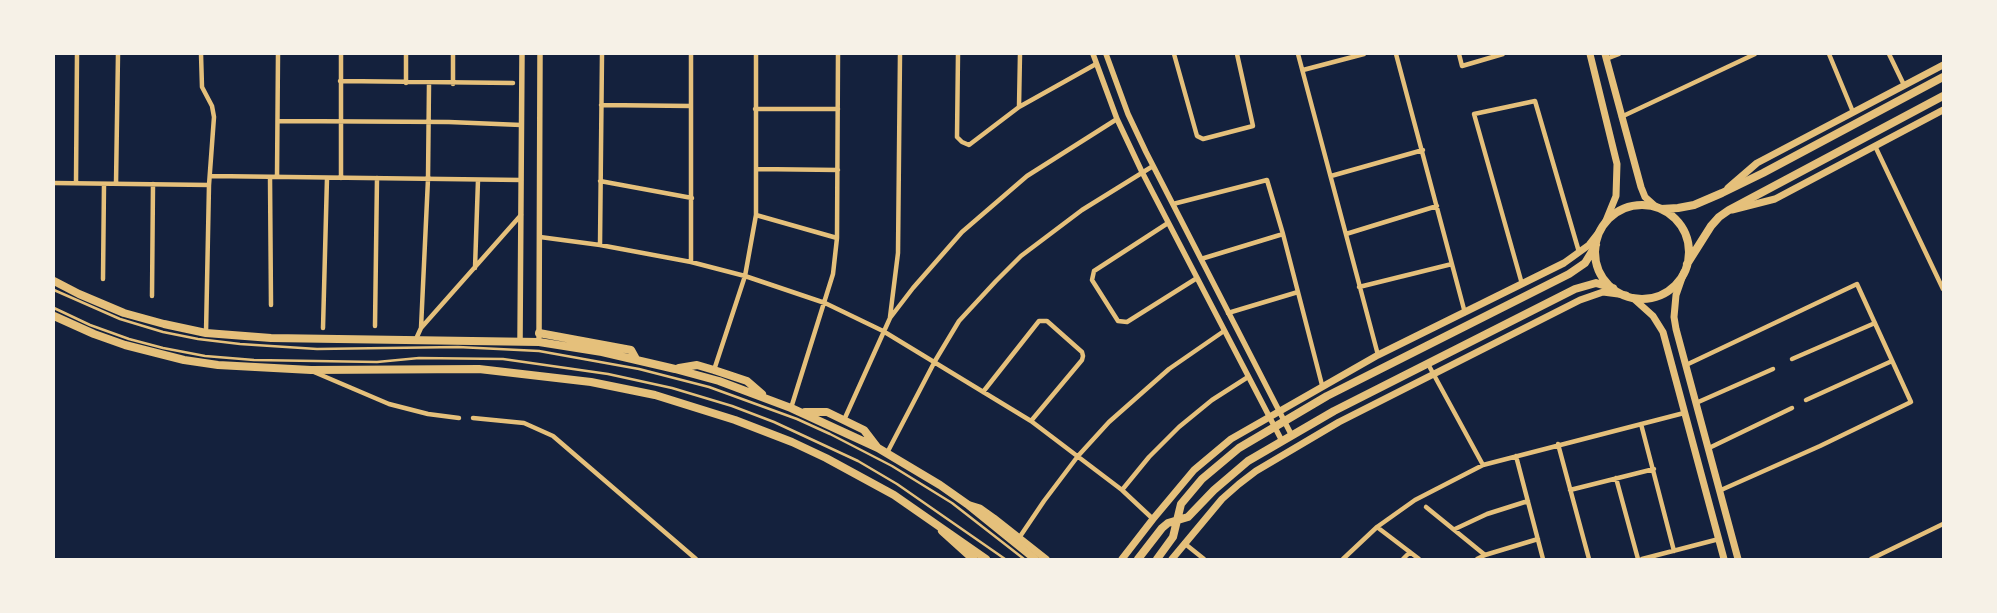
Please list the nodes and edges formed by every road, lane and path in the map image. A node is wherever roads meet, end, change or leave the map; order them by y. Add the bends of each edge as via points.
1 (77, 54) edge
2 (118, 54) edge
3 (201, 54) edge
4 (278, 54) edge
5 (341, 54) edge
6 (406, 54) edge
7 (452, 54) edge
8 (522, 54) edge
9 (540, 54) edge
10 (602, 54) edge
11 (691, 54) edge
12 (756, 54) edge
13 (838, 54) edge
14 (900, 54) edge
15 (958, 54) edge
16 (1020, 54) edge
17 (1093, 54) edge
18 (1106, 54) edge
19 (1174, 54) edge
20 (1237, 54) edge
21 (1298, 54) edge
22 (1364, 54) edge
23 (1396, 54) edge
24 (1459, 54) edge
25 (1503, 54) edge
26 (1590, 54) edge
27 (1619, 54) edge
28 (1755, 54) edge
29 (1829, 54) edge
30 (1889, 54) edge
31 (1605, 56) edge
32 (1096, 64) junction
33 (1943, 65) edge
34 (1303, 70) junction
35 (1943, 77) edge
36 (340, 81) junction
37 (406, 83) junction
38 (513, 83) dead end
39 (429, 84) junction
40 (453, 84) junction
41 (1904, 85) junction
42 (1943, 96) edge
43 (602, 105) junction
44 (691, 106) junction
45 (1019, 106) junction
46 (755, 109) junction
47 (838, 109) junction
48 (1943, 110) edge
49 (1853, 112) junction
50 (1621, 117) junction
51 (1117, 119) junction
52 (278, 121) junction
53 (428, 122) junction
54 (340, 123) junction
55 (521, 125) junction
56 (1875, 146) junction
57 (1422, 150) junction
58 (1153, 166) junction
59 (756, 169) junction
60 (838, 170) junction
61 (1142, 172) junction
62 (211, 176) junction
63 (1331, 176) junction
64 (270, 177) junction
65 (277, 177) junction
66 (327, 178) junction
67 (340, 178) junction
68 (377, 178) junction
69 (428, 179) junction
70 (478, 180) junction
71 (521, 180) junction
72 (600, 181) junction
73 (54, 183) edge
74 (76, 183) junction
75 (104, 184) junction
76 (116, 184) junction
77 (153, 184) junction
78 (209, 185) junction
79 (1722, 193) junction
80 (692, 198) junction
81 (1173, 204) junction
82 (1437, 206) junction
83 (1658, 208) junction
84 (1729, 210) junction
85 (521, 215) junction
86 (756, 215) junction
87 (1168, 223) junction
88 (1602, 227) junction
89 (1283, 234) junction
90 (1346, 234) junction
91 (540, 237) junction
92 (837, 238) junction
93 (600, 245) junction
94 (1596, 245) junction
95 (1579, 253) junction
96 (1200, 259) junction
97 (691, 262) junction
98 (1452, 264) junction
99 (475, 268) junction
100 (1686, 268) junction
101 (745, 276) junction
102 (1197, 278) junction
103 (103, 279) dead end
104 (54, 281) edge
105 (1522, 284) junction
106 (1359, 287) junction
107 (1613, 288) junction
108 (1943, 289) edge
109 (54, 290) edge
110 (1298, 292) junction
111 (152, 296) dead end
112 (1630, 296) junction
113 (824, 303) junction
114 (271, 305) dead end
115 (54, 308) edge
116 (1228, 313) junction
117 (1466, 313) junction
118 (54, 316) edge
119 (890, 318) junction
120 (1875, 323) junction
121 (374, 326) dead end
122 (322, 328) dead end
123 (421, 328) junction
124 (883, 330) junction
125 (1224, 330) junction
126 (206, 333) junction
127 (539, 333) junction
128 (416, 339) junction
129 (539, 342) junction
130 (521, 345) junction
131 (1378, 355) junction
132 (636, 359) junction
133 (1792, 359) dead end
134 (935, 361) junction
135 (1892, 361) junction
136 (1428, 364) junction
137 (1686, 364) junction
138 (675, 369) junction
139 (1773, 369) dead end
140 (311, 370) junction
141 (714, 370) junction
142 (1433, 374) junction
143 (1248, 377) junction
144 (1322, 385) junction
145 (983, 392) junction
146 (765, 397) junction
147 (1806, 400) dead end
148 (1696, 402) junction
149 (791, 408) junction
150 (1792, 408) dead end
151 (1279, 411) junction
152 (802, 412) junction
153 (1684, 413) junction
154 (1268, 417) junction
155 (460, 418) dead end
156 (473, 418) dead end
157 (844, 420) junction
158 (1031, 421) junction
159 (1284, 422) junction
160 (1641, 424) junction
161 (1274, 428) junction
162 (1292, 436) junction
163 (1282, 441) junction
164 (1558, 444) junction
165 (878, 448) junction
166 (1709, 448) junction
167 (887, 453) junction
168 (1078, 456) junction
169 (1516, 456) junction
170 (1483, 465) junction
171 (1654, 469) junction
172 (1616, 478) junction
173 (1122, 490) junction
174 (1570, 490) junction
175 (1721, 490) junction
176 (1528, 501) junction
177 (968, 504) junction
178 (1426, 507) dead end
179 (1153, 518) junction
180 (1177, 521) junction
181 (934, 522) junction
182 (1943, 524) edge
183 (1377, 527) junction
184 (1455, 529) junction
185 (1019, 538) junction
186 (1538, 538) junction
187 (1719, 539) junction
188 (1184, 543) junction
189 (1674, 551) junction
190 (1410, 552) junction
191 (1485, 555) junction
192 (696, 559) edge
193 (973, 559) edge
194 (986, 559) edge
195 (1005, 559) edge
196 (1024, 559) edge
197 (1035, 559) edge
198 (1046, 559) edge
199 (1122, 559) edge
200 (1138, 559) edge
201 (1157, 559) edge
202 (1172, 559) edge
203 (1204, 559) edge
204 (1343, 559) edge
205 (1403, 559) edge
206 (1419, 559) edge
207 (1477, 559) edge
208 (1543, 559) edge
209 (1589, 559) edge
210 (1638, 559) edge
211 (1642, 559) edge
212 (1724, 559) edge
213 (1738, 559) edge
214 (1871, 559) edge

1 - 74 street
2 - 76 street
3 - 62 street via 202,87 214,117
4 - 52 street
5 - 36 street
6 - 37 street
7 - 40 street
8 - 55 street
9 - 91 street
10 - 43 street
11 - 44 street
12 - 46 street
13 - 47 street
14 - 119 street via 898,253
15 - 45 street via 957,137 962,142 969,145
16 - 45 street
17 - 32 street
18 - 58 street via 1128,114
19 - 20 street via 1197,136 1203,139 1253,126
21 - 34 street
22 - 34 street
23 - 57 street
24 - 25 street via 1462,66
26 - 88 main road via 1617,164 1616,196
27 - 31 street
28 - 50 street
29 - 49 street
30 - 41 street
31 - 50 main road
32 - 45 street
32 - 51 street
33 - 41 main road
34 - 63 street
35 - 79 main road
36 - 37 street
36 - 54 street
37 - 39 street
38 - 40 street
39 - 40 street
39 - 53 street
41 - 49 main road
42 - 84 main road
43 - 44 street
43 - 72 street
44 - 80 street
46 - 47 street
46 - 59 street
47 - 60 street
48 - 56 main road
49 - 79 main road via 1757,163
50 - 83 main road via 1645,197
51 - 61 street
51 - 119 street via 1027,176 962,232
52 - 54 street
52 - 65 street
53 - 54 street
53 - 55 street
53 - 69 street
54 - 67 street
55 - 71 street
56 - 84 main road via 1774,199
56 - 108 street
57 - 63 street
57 - 82 street
58 - 61 street
58 - 81 street
59 - 60 street
59 - 86 street
60 - 92 street
61 - 87 street
61 - 134 street via 1082,210 1021,256 960,321
62 - 64 street
62 - 78 street
63 - 90 street
64 - 65 street
64 - 114 street
65 - 66 street
66 - 67 street
66 - 122 street
67 - 68 street
68 - 69 street
68 - 121 street
69 - 70 street
69 - 123 street
70 - 71 street
70 - 99 street
71 - 85 street
72 - 80 street
72 - 93 street
73 - 74 street
74 - 75 street
75 - 76 street
75 - 103 street
76 - 77 street
77 - 78 street
77 - 111 street
78 - 126 street
79 - 83 main road via 1678,208
80 - 97 street
81 - 89 street via 1265,180 1268,181
81 - 96 street
82 - 90 street
82 - 98 street
83 - 88 main road via 1639,204 1623,208
83 - 100 main road via 1675,219 1685,233 1689,248
84 - 100 main road via 1711,226
85 - 99 street
85 - 130 street
86 - 92 street
86 - 101 street
87 - 102 street
87 - 102 street via 1094,271 1092,280 1118,321 1127,322
88 - 94 main road
88 - 95 main road
89 - 96 street
89 - 110 street
90 - 106 street
91 - 93 street
91 - 127 street
92 - 113 street via 834,274
93 - 97 street
94 - 107 main road via 1598,267 1604,280
94 - 159 main road via 1585,264 1569,274 1327,396
95 - 105 main road
95 - 105 street via 1535,101 1474,114
96 - 116 street
97 - 101 street
98 - 106 street
98 - 117 street
99 - 123 street
100 - 112 main road via 1676,284 1664,293 1650,298
100 - 137 main road via 1676,296 1674,317
101 - 113 street
101 - 141 street
102 - 125 street
104 - 126 main road via 124,313
105 - 117 main road
106 - 131 street
107 - 112 main road
107 - 136 main road via 1596,284 1575,289
109 - 130 lane via 98,311 142,326 219,342 317,349
110 - 116 street
110 - 144 street
112 - 142 main road via 1603,292 1580,300
112 - 153 main road via 1653,316 1663,332
113 - 124 street
113 - 149 street
115 - 195 lane via 129,340 205,356 377,362 436,358 507,359 608,374 672,388 774,422 858,461
116 - 151 street
117 - 131 main road
118 - 140 main road via 125,345 184,360
119 - 124 street
120 - 133 street
120 - 135 street
120 - 137 street via 1857,284
123 - 128 street
124 - 134 street
124 - 157 street
125 - 143 street
125 - 168 street via 1143,391
126 - 128 main road via 271,338
127 - 129 street
127 - 132 main road via 632,350
128 - 130 main road
129 - 130 main road
129 - 132 main road
130 - 196 lane via 709,387 789,416 915,480 952,503
131 - 144 main road
132 - 138 main road
134 - 145 street
134 - 167 street
135 - 147 street
135 - 175 street via 1911,402
136 - 142 street
136 - 162 main road
137 - 148 main road
138 - 141 main road via 697,365
138 - 146 main road
139 - 148 street
140 - 155 street via 389,404
140 - 181 main road via 479,369 591,382 655,395 736,420 792,442 866,479
141 - 146 main road via 747,381
142 - 170 street
142 - 188 main road via 1339,422 1256,471 1222,499
143 - 154 street
143 - 173 street via 1179,427
144 - 151 main road
145 - 158 street
145 - 158 street via 1039,321 1047,321 1083,356
146 - 149 main road
148 - 166 main road
149 - 152 main road
150 - 166 street
151 - 154 main road
151 - 159 street
152 - 157 main road via 827,412
152 - 165 main road
153 - 160 street
153 - 187 main road
154 - 161 street
154 - 179 main road via 1212,454
156 - 192 street via 511,421 533,426 553,436
157 - 165 main road via 864,430
158 - 168 street
159 - 161 main road
159 - 162 street
160 - 164 street
160 - 171 street
161 - 163 street
161 - 180 main road via 1239,448 1202,479 1181,504
162 - 163 main road
163 - 180 main road via 1248,461 1188,517
164 - 169 street
164 - 174 street
165 - 167 main road
166 - 175 main road
167 - 177 main road
168 - 173 street
168 - 185 street
169 - 170 street
169 - 176 street
170 - 183 street via 1415,500
171 - 172 street
171 - 189 street
172 - 174 street
172 - 210 street
173 - 179 street
174 - 209 street
175 - 213 main road
176 - 184 street via 1487,514
176 - 186 street
177 - 185 main road via 980,508
177 - 197 main road
178 - 184 street
179 - 199 main road
180 - 200 main road via 1162,528
180 - 201 main road via 1174,537
181 - 193 main road
181 - 194 main road
182 - 214 street
183 - 190 street
183 - 204 street
184 - 191 street
185 - 198 main road
186 - 191 street
186 - 208 street
187 - 189 street
187 - 212 main road
188 - 202 main road
188 - 203 street
189 - 211 street
190 - 205 street
190 - 206 street
191 - 207 street

